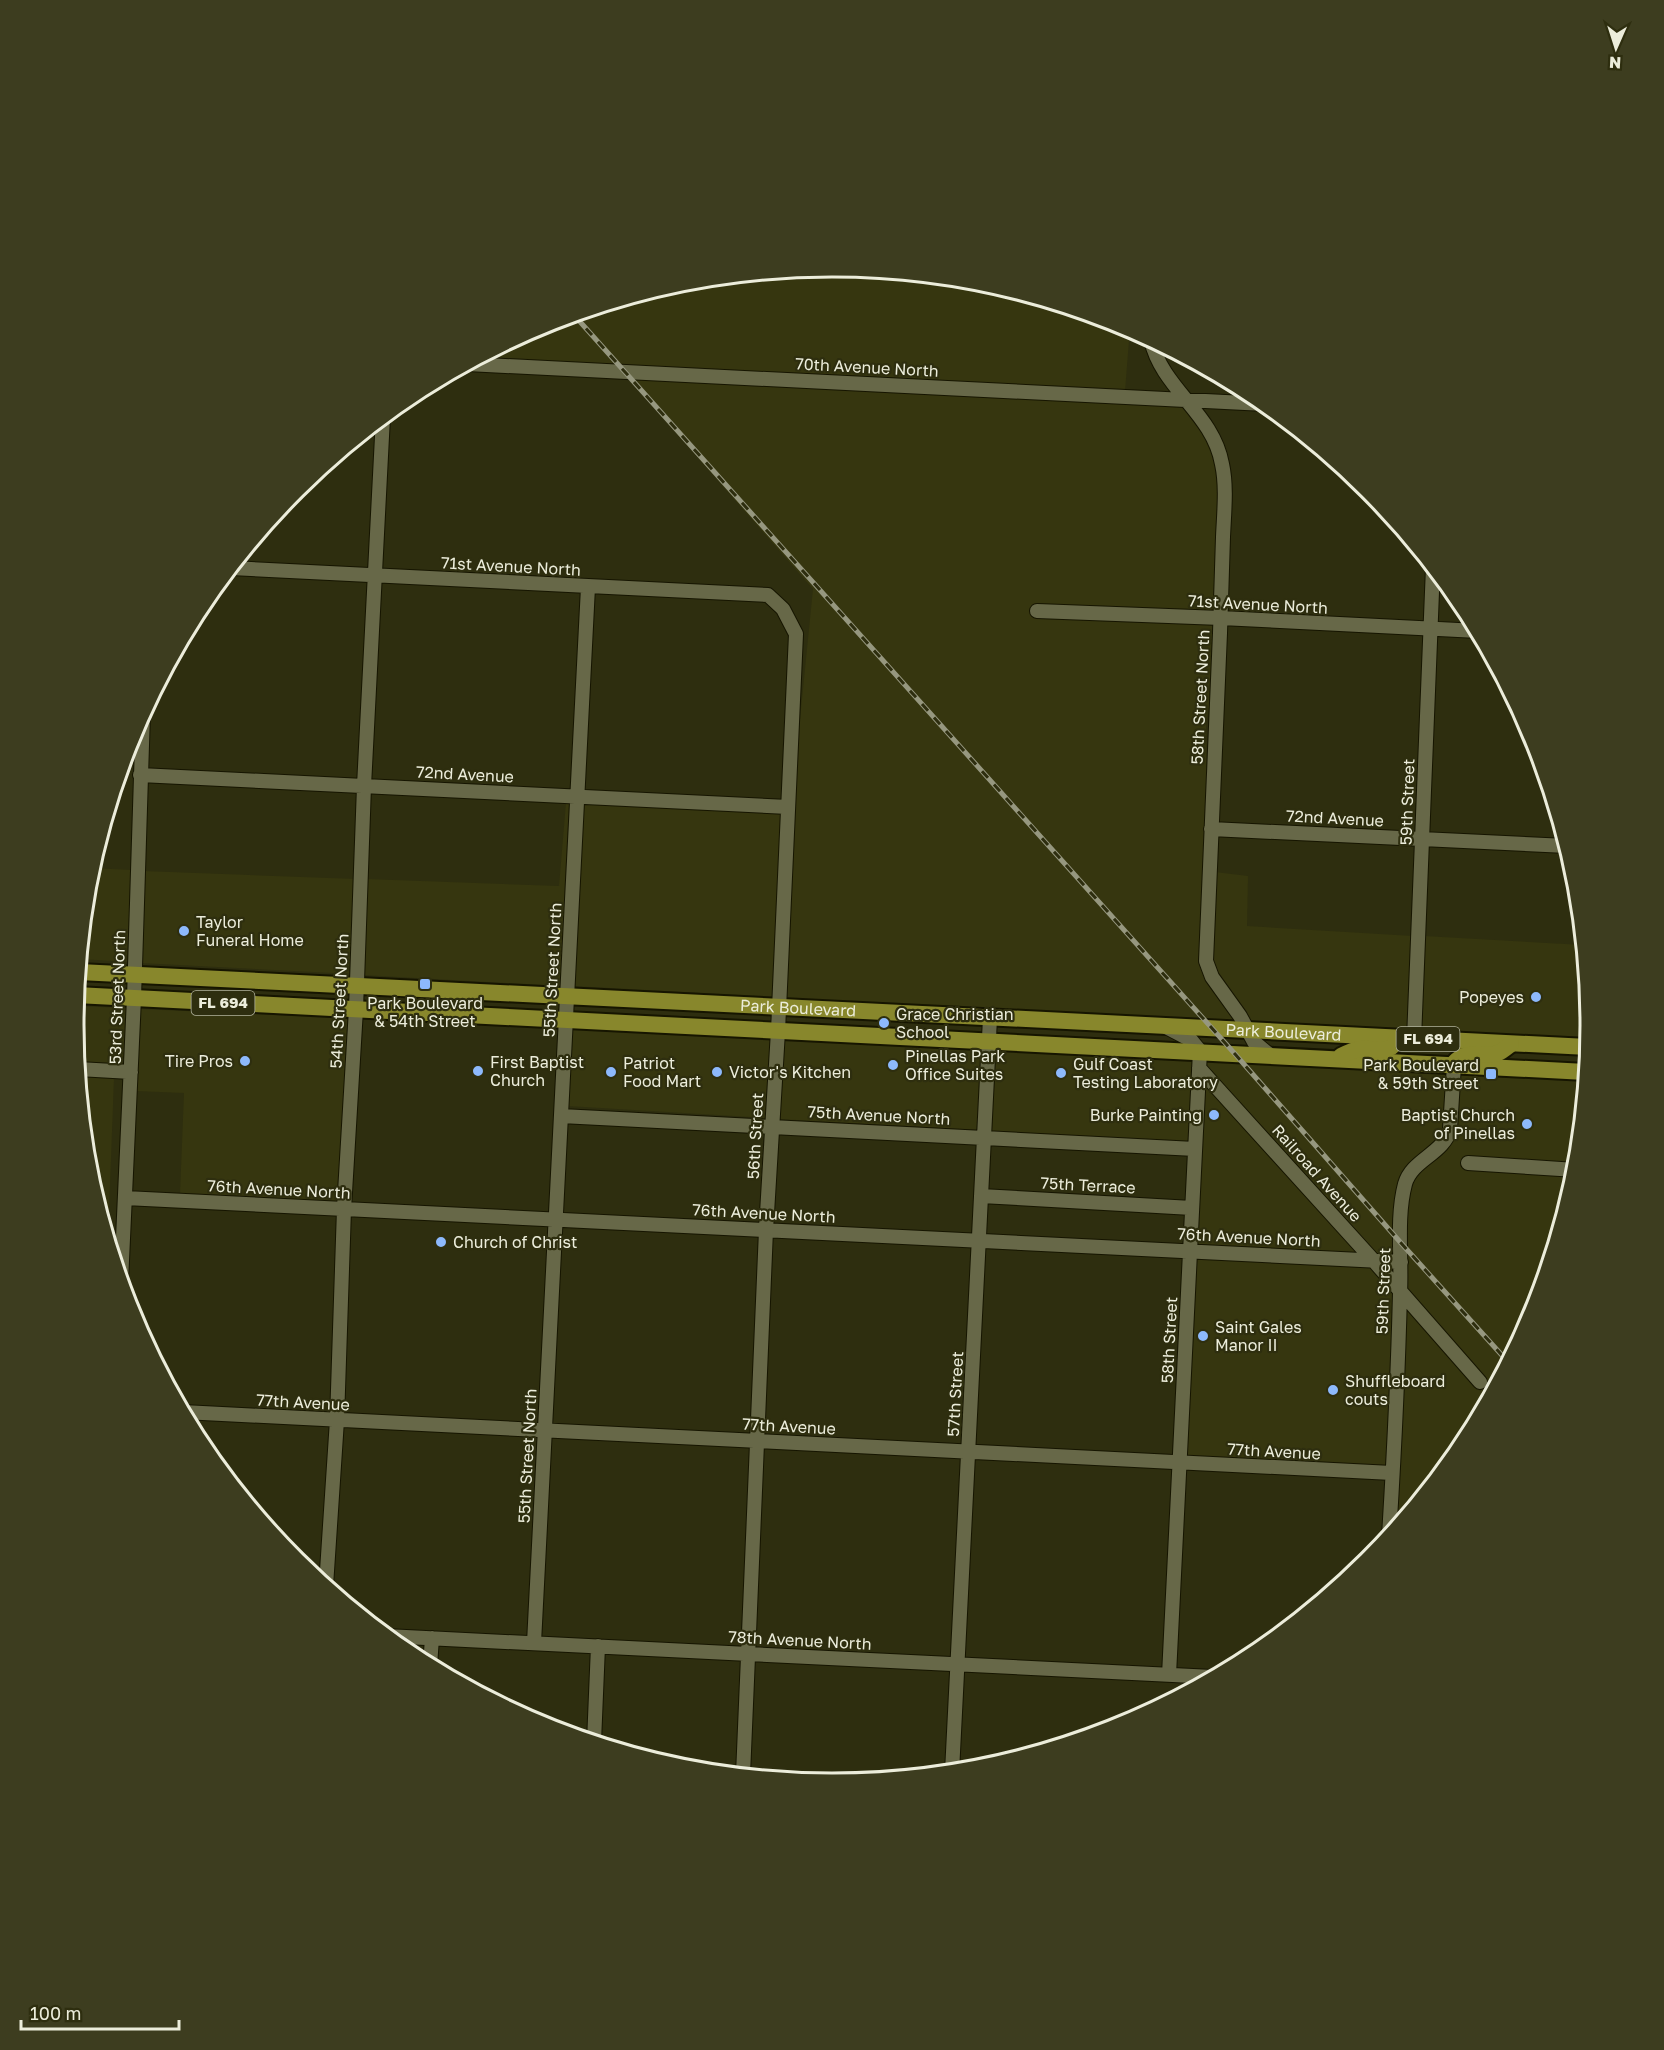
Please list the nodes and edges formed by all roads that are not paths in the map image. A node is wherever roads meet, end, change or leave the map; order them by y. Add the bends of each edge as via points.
1 (1153, 350) edge
2 (481, 365) edge
3 (1187, 400) junction
4 (1248, 403) edge
5 (383, 428) edge
6 (240, 568) edge
7 (376, 575) junction
8 (1432, 580) edge
9 (588, 587) junction
10 (783, 609) joint
11 (1037, 610) dead end
12 (1221, 618) junction
13 (1430, 629) junction
14 (1468, 631) edge
15 (142, 737) edge
16 (140, 775) junction
17 (364, 786) junction
18 (577, 797) junction
19 (788, 807) junction
20 (1211, 829) junction
21 (1422, 839) junction
22 (1558, 846) edge
23 (86, 972) edge
24 (135, 975) junction
25 (357, 986) junction
26 (85, 995) edge
27 (567, 997) junction
28 (134, 998) junction
29 (780, 1007) junction
30 (356, 1009) junction
31 (990, 1018) junction
32 (566, 1020) junction
33 (1164, 1026) junction
34 (1246, 1030) junction
35 (778, 1031) junction
36 (1405, 1038) junction
37 (989, 1041) junction
38 (1512, 1043) junction
39 (1579, 1047) edge
40 (1271, 1056) junction
41 (1335, 1059) junction
42 (1200, 1060) junction
43 (1579, 1061) edge
44 (1454, 1065) junction
45 (86, 1069) edge
46 (1557, 1070) junction
47 (1578, 1071) edge
48 (131, 1072) junction
49 (561, 1116) junction
50 (772, 1126) junction
51 (984, 1137) junction
52 (1195, 1149) junction
53 (1468, 1163) dead end
54 (1566, 1169) edge
55 (981, 1196) junction
56 (125, 1198) junction
57 (1192, 1208) junction
58 (344, 1209) junction
59 (556, 1219) junction
60 (766, 1230) junction
61 (979, 1240) junction
62 (1190, 1251) junction
63 (122, 1259) edge
64 (1373, 1260) junction
65 (1401, 1262) junction
66 (1401, 1292) junction
67 (1480, 1382) dead end
68 (192, 1412) edge
69 (337, 1420) junction
70 (545, 1431) junction
71 (756, 1441) junction
72 (969, 1452) junction
73 (1180, 1462) junction
74 (1392, 1473) junction
75 (1390, 1523) edge
76 (327, 1576) edge
77 (402, 1637) edge
78 (432, 1638) junction
79 (534, 1643) junction
80 (598, 1647) junction
81 (746, 1654) junction
82 (431, 1656) edge
83 (957, 1664) junction
84 (1169, 1675) junction
85 (1200, 1676) edge
86 (594, 1734) edge
87 (952, 1763) edge
88 (743, 1768) edge

1 - 3 street, 58th Street North via 1164,373
2 - 3 street, 70th Avenue North
3 - 4 street, 70th Avenue North
3 - 12 street, 58th Street North via 1217,442 1223,466
5 - 7 street, 54th Street North
6 - 7 street, 71st Avenue North
7 - 9 street, 71st Avenue North
7 - 17 street, 54th Street North
8 - 13 street, 59th Street
9 - 10 street, 71st Avenue North via 768,595
9 - 18 street, 55th Street North
10 - 19 street, 56th Street via 796,634
11 - 12 street, 71st Avenue North
12 - 13 street, 71st Avenue North
12 - 20 street, 58th Street North
13 - 14 street, 71st Avenue North
13 - 21 street, 59th Street
15 - 16 street, 53rd Street North
16 - 17 street, 72nd Avenue
16 - 24 street, 53rd Street North
17 - 18 street, 72nd Avenue
17 - 25 street, 54th Street North
18 - 19 street, 72nd Avenue
18 - 27 street, 55th Street North
19 - 29 street, 56th Street
20 - 21 street, 72nd Avenue
20 - 34 street, 58th Street North via 1206,961
21 - 22 street, 72nd Avenue
21 - 36 street, 59th Street
23 - 24 main road, Park Boulevard / FL 694
24 - 25 main road, Park Boulevard / FL 694
24 - 28 street, 53rd Street North
25 - 27 main road, Park Boulevard / FL 694
25 - 30 street, 54th Street North
26 - 28 main road, Park Boulevard / FL 694
27 - 29 main road, Park Boulevard / FL 694
27 - 32 street, 55th Street North
28 - 30 main road, Park Boulevard / FL 694
28 - 48 street, 53rd Street North
29 - 31 main road, Park Boulevard / FL 694
29 - 35 street, 56th Street
30 - 32 main road, Park Boulevard / FL 694
30 - 58 street, 54th Street North
31 - 33 main road, Park Boulevard / FL 694
31 - 37 street, 57th Street
32 - 35 main road, Park Boulevard / FL 694
32 - 49 street, 55th Street North
33 - 34 main road, Park Boulevard / FL 694
33 - 42 street via 1191,1040
34 - 36 main road, Park Boulevard / FL 694
34 - 40 street, 58th Street North
35 - 37 main road, Park Boulevard / FL 694
35 - 50 street, 56th Street
36 - 38 main road, Park Boulevard / FL 694
36 - 41 main road via 1389,1049 1361,1049
37 - 42 main road, Park Boulevard / FL 694
37 - 51 street, 57th Street
38 - 39 main road, Park Boulevard / FL 694
38 - 44 main road via 1497,1053 1460,1056
40 - 41 main road, Park Boulevard / FL 694
40 - 42 main road, Park Boulevard / FL 694
41 - 44 main road, Park Boulevard / FL 694
42 - 52 street, 58th Street
42 - 64 street, Railroad Avenue
43 - 46 main road via 1564,1063
44 - 46 main road, Park Boulevard / FL 694
44 - 65 street, 59th Street via 1448,1138 1411,1171 1405,1186
45 - 48 street
46 - 47 main road, Park Boulevard / FL 694
48 - 56 street, 53rd Street North
49 - 50 street, 75th Avenue North
49 - 59 street, 55th Street North
50 - 51 street, 75th Avenue North
50 - 60 street, 56th Street
51 - 52 street, 75th Avenue North
51 - 55 street, 57th Street
52 - 57 street, 58th Street
53 - 54 street
55 - 57 street, 75th Terrace
55 - 61 street, 57th Street
56 - 58 street, 76th Avenue North
56 - 63 street, 53rd Street North
57 - 62 street, 58th Street
58 - 59 street, 76th Avenue North
58 - 69 street, 54th Street North
59 - 60 street, 76th Avenue North
59 - 70 street, 55th Street North
60 - 61 street, 76th Avenue North
60 - 71 street, 56th Street
61 - 62 street, 76th Avenue North
61 - 72 street, 57th Street
62 - 64 street, 76th Avenue North
62 - 73 street, 58th Street
64 - 65 street, 76th Avenue North
64 - 66 street, Railroad Avenue
65 - 66 street, 59th Street
66 - 67 street, Railroad Avenue
66 - 74 street, 59th Street
68 - 69 street, 77th Avenue
69 - 70 street, 77th Avenue
69 - 76 street, 54th Street North
70 - 71 street, 77th Avenue
70 - 79 street, 55th Street North
71 - 72 street, 77th Avenue
71 - 81 street, 56th Street
72 - 73 street, 77th Avenue
72 - 83 street, 57th Street
73 - 74 street, 77th Avenue
73 - 84 street, 58th Street
74 - 75 street, 59th Street
77 - 78 street, 78th Avenue North
78 - 79 street, 78th Avenue North
78 - 82 street
79 - 80 street, 78th Avenue North
80 - 81 street, 78th Avenue North
80 - 86 street
81 - 83 street, 78th Avenue North
81 - 88 street, 56th Street
83 - 84 street, 78th Avenue North
83 - 87 street, 57th Street
84 - 85 street, 78th Avenue North

